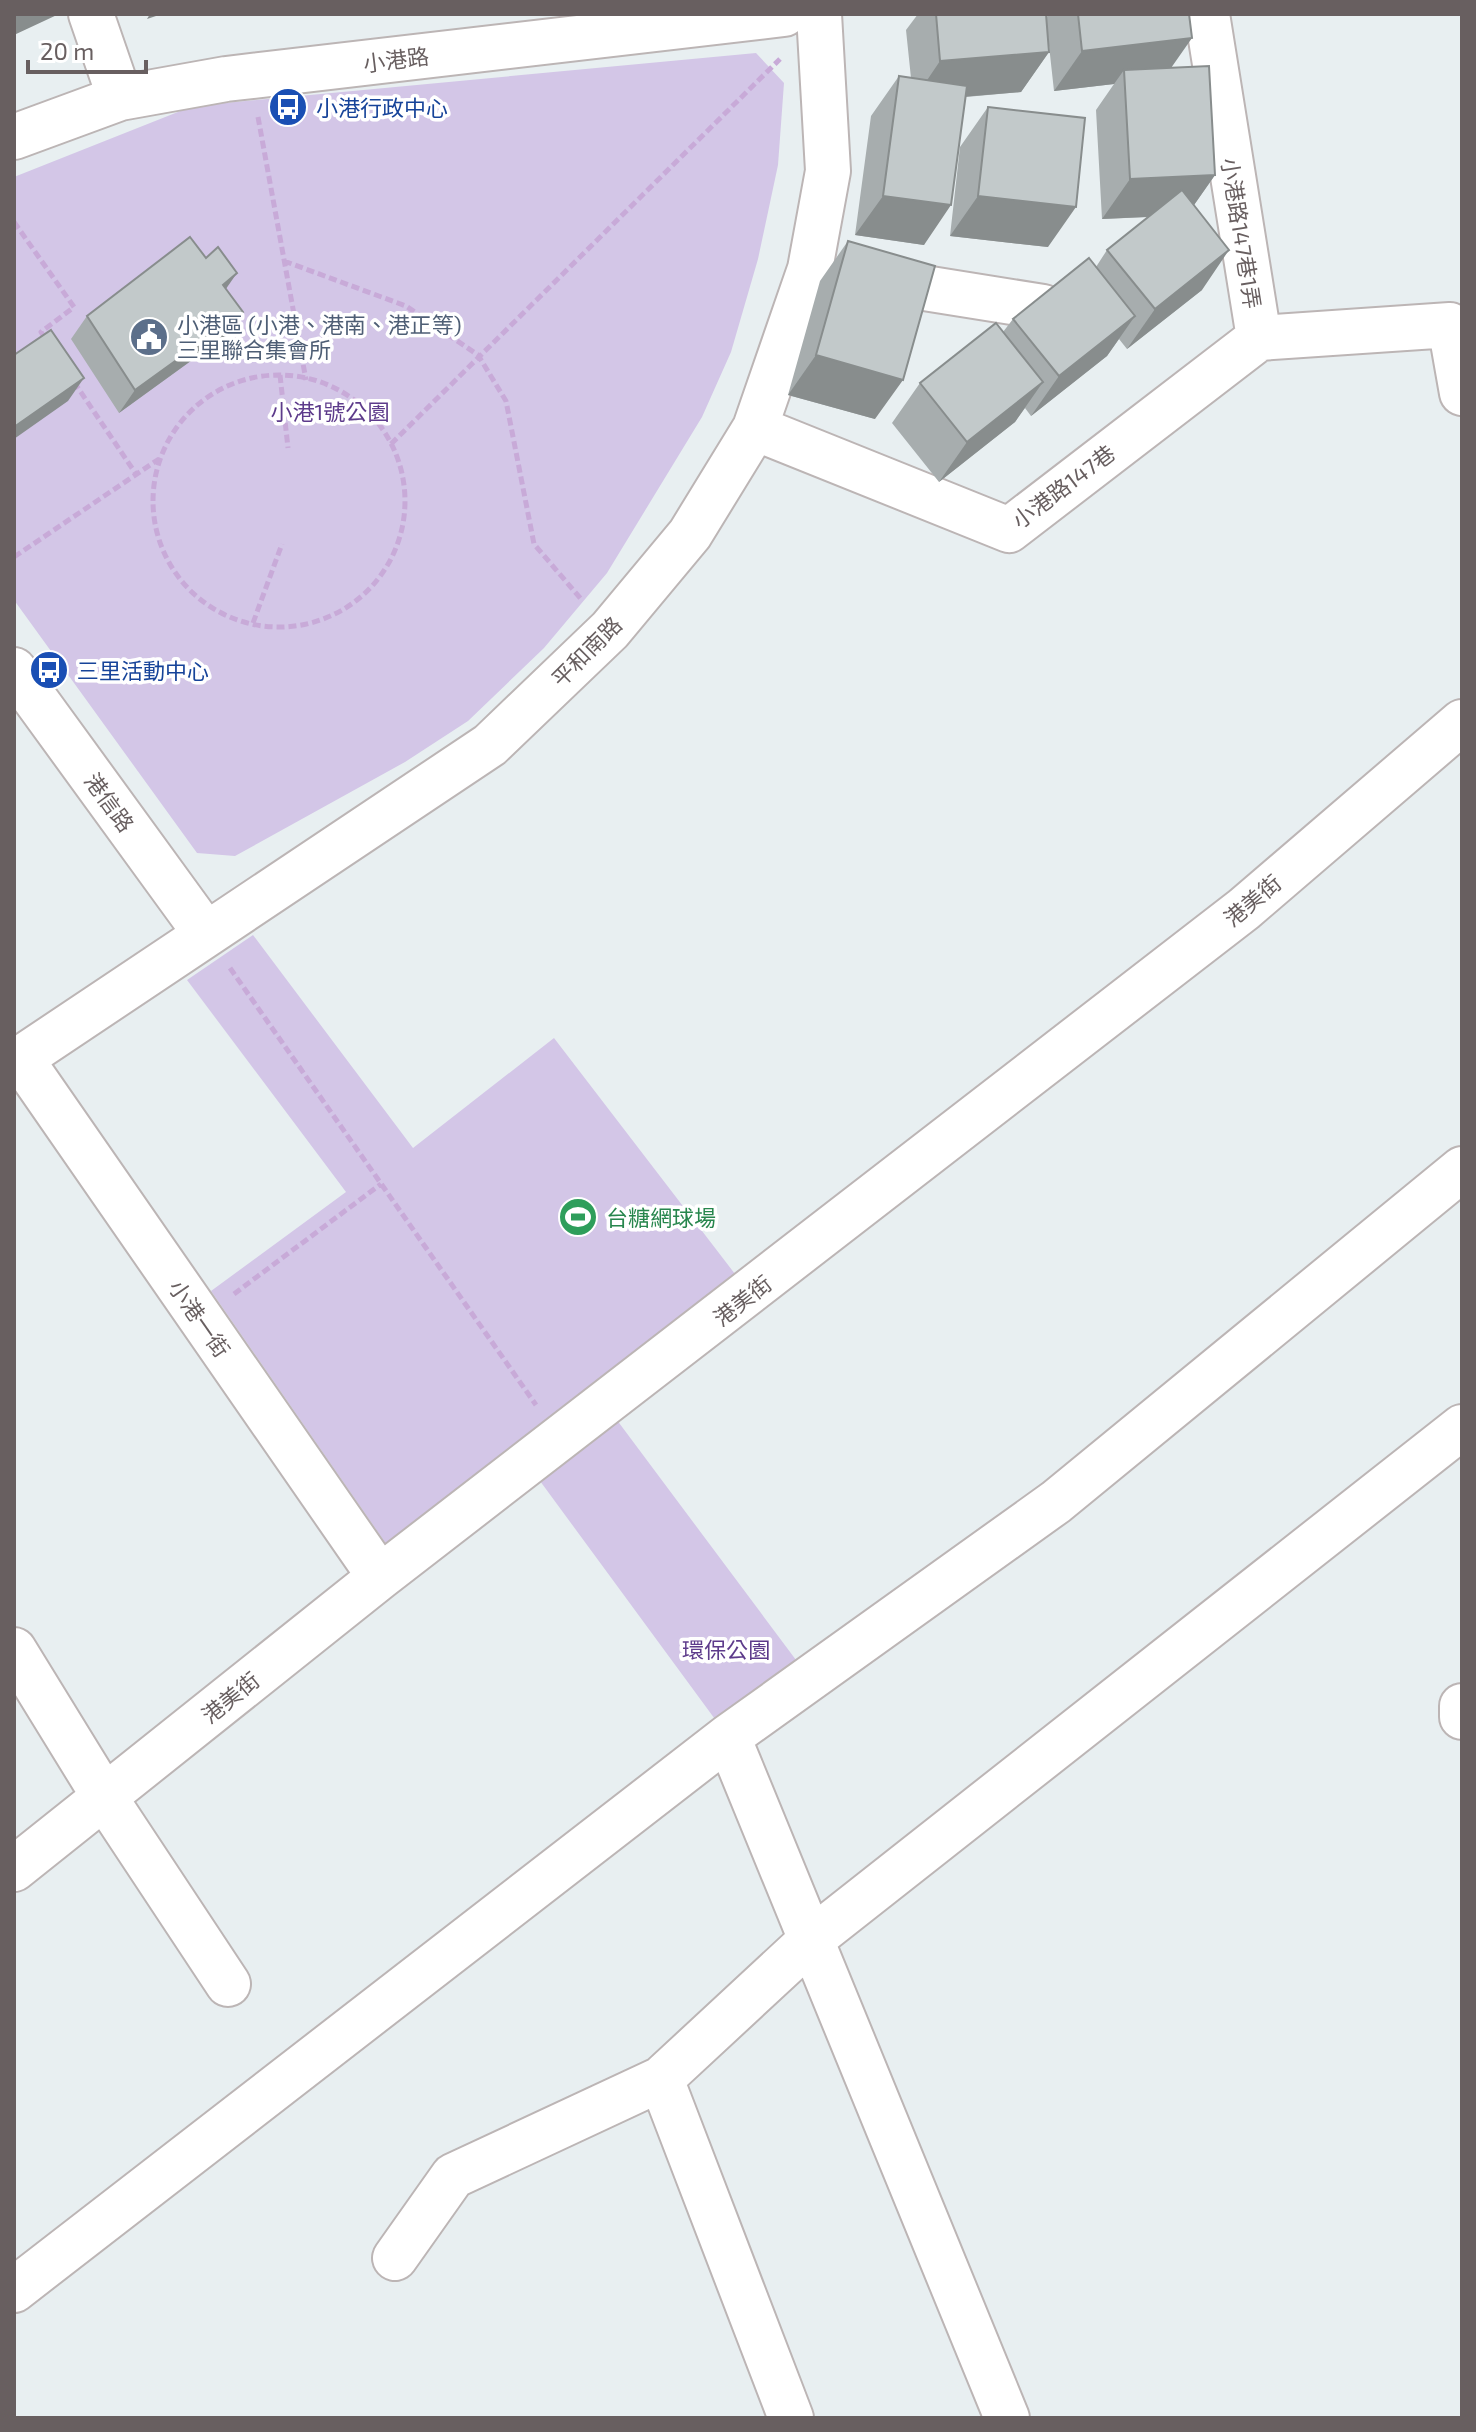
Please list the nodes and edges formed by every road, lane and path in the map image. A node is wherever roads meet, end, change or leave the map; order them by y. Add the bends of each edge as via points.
1 (91, 14) edge
2 (784, 14) edge
3 (819, 14) edge
4 (1207, 14) edge
5 (781, 59) dead end
6 (120, 98) junction
7 (257, 111) dead end
8 (14, 137) edge
9 (14, 222) edge
10 (284, 261) junction
11 (810, 269) junction
12 (1043, 307) edge
13 (1259, 338) junction
14 (49, 345) edge
15 (478, 355) junction
16 (67, 371) edge
17 (280, 375) junction
18 (306, 380) junction
19 (1462, 393) edge
20 (755, 428) junction
21 (391, 444) junction
22 (288, 448) dead end
23 (161, 457) junction
24 (136, 474) junction
25 (282, 544) dead end
26 (14, 557) edge
27 (584, 603) dead end
28 (253, 623) junction
29 (14, 670) edge
30 (1462, 722) edge
31 (206, 934) junction
32 (17, 1061) edge
33 (1462, 1169) edge
34 (381, 1184) junction
35 (201, 1319) junction
36 (1462, 1427) edge
37 (560, 1439) junction
38 (380, 1577) junction
39 (14, 1650) edge
40 (1462, 1706) edge
41 (1462, 1717) edge
42 (728, 1737) junction
43 (105, 1798) junction
44 (14, 1869) edge
45 (812, 1939) junction
46 (228, 1984) dead end
47 (661, 2079) junction
48 (395, 2258) dead end
49 (14, 2290) edge
50 (791, 2418) edge
51 (1007, 2418) edge

1 - 6 street
2 - 6 street, 小港路 via 226,79
3 - 11 street, 平和南路 via 828,171
4 - 13 street, 小港路147巷1弄
5 - 15 path
6 - 8 street, 小港路
7 - 10 path
9 - 14 path via 74,307 41,332
10 - 15 path via 406,306
10 - 18 path
11 - 12 street
11 - 20 street, 平和南路
13 - 19 street, 小港路147巷1弄 via 1450,325
13 - 20 street, 小港路147巷 via 1009,530
15 - 21 path
15 - 27 path via 506,401 534,544
16 - 24 path
17 - 18 path
17 - 22 path
17 - 23 path via 240,381 203,399 173,430
18 - 21 path via 320,381 356,400
20 - 31 street, 平和南路 via 690,534 610,630 490,745
21 - 28 path via 401,467 406,507 397,547 377,581 347,608 307,624
23 - 24 path
23 - 28 path via 152,512 163,554 187,589 222,614
24 - 26 path
25 - 28 path
29 - 31 street, 港信路
30 - 37 street, 港美街 via 1244,909
31 - 32 street, 平和南路
31 - 34 path
32 - 35 street, 小港一街
33 - 42 street via 1056,1502
34 - 35 path
34 - 37 path
35 - 38 street, 小港一街
36 - 45 street
37 - 38 street, 港美街
38 - 43 street, 港美街
39 - 43 street
40 - 41 street
42 - 45 street
42 - 49 street
43 - 44 street, 港美街
43 - 46 street
45 - 47 street
45 - 51 street
47 - 48 street via 453,2176
47 - 50 street

